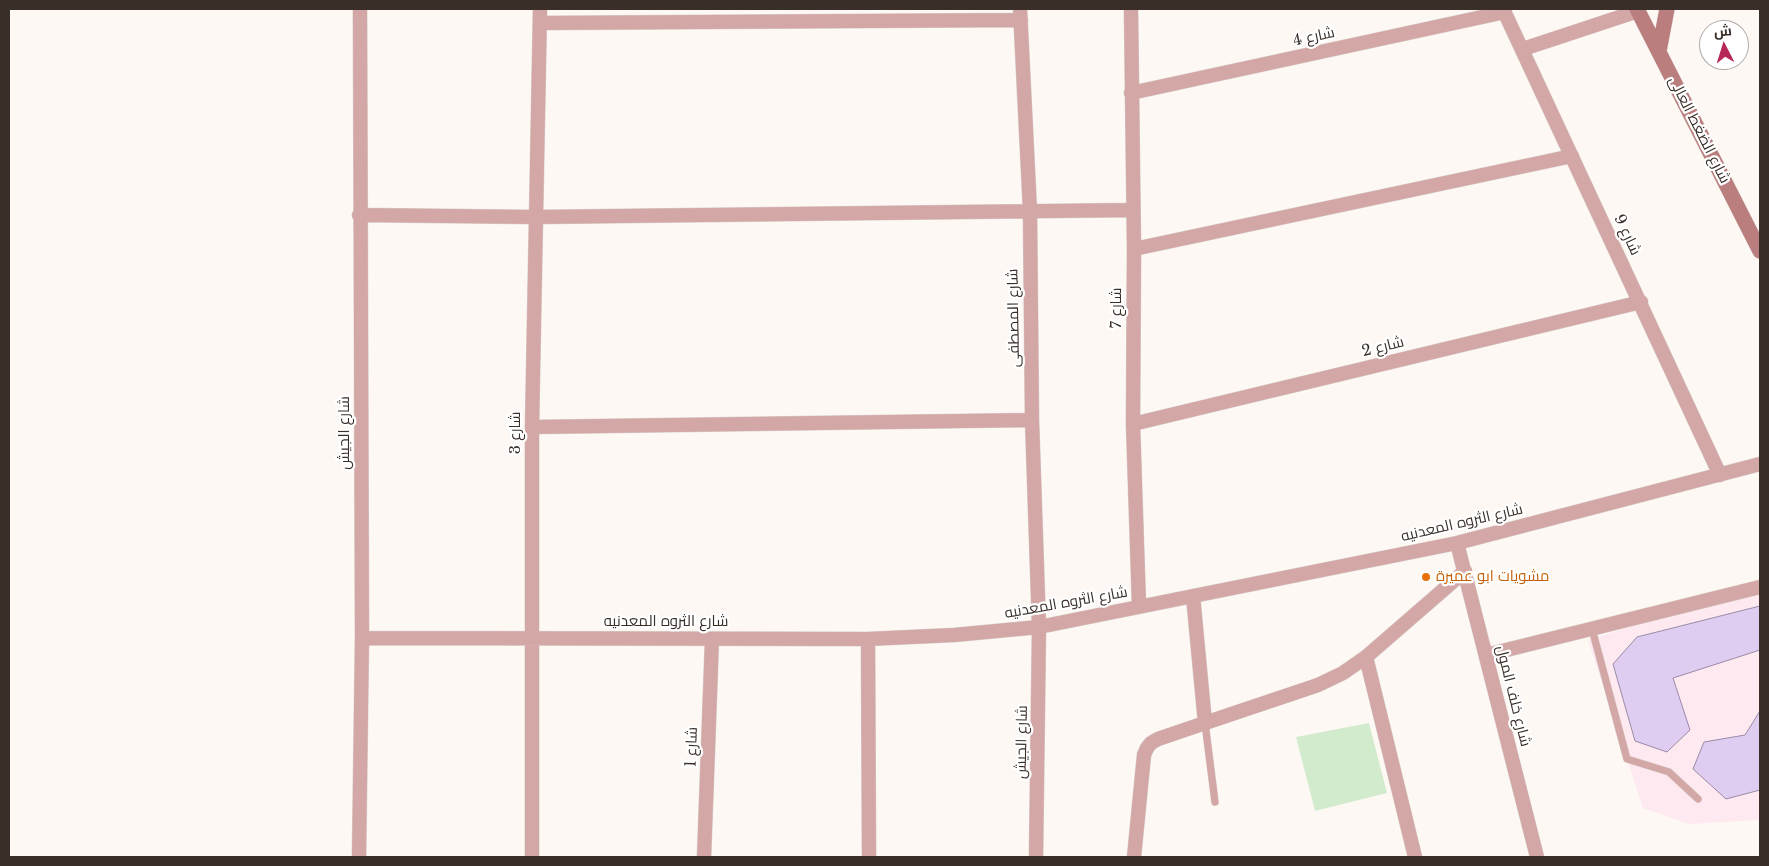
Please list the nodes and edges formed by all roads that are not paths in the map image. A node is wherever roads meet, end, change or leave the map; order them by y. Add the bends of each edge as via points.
1 (360, 9) edge
2 (1131, 9) edge
3 (1667, 9) edge
4 (1504, 10) edge
5 (1637, 10) edge
6 (1021, 15) edge
7 (540, 16) edge
8 (1523, 49) junction
9 (1659, 52) junction
10 (1131, 93) junction
11 (1572, 156) junction
12 (1030, 210) junction
13 (1133, 210) junction
14 (359, 215) junction
15 (535, 216) junction
16 (1134, 249) junction
17 (1760, 251) edge
18 (1641, 302) junction
19 (1032, 420) junction
20 (1133, 424) junction
21 (532, 426) junction
22 (1759, 469) edge
23 (1720, 475) junction
24 (1457, 543) junction
25 (1465, 572) junction
26 (1760, 587) edge
27 (1193, 596) junction
28 (1139, 606) junction
29 (1040, 626) junction
30 (1592, 628) junction
31 (362, 638) junction
32 (532, 638) junction
33 (712, 639) junction
34 (868, 639) junction
35 (1486, 655) junction
36 (1366, 657) junction
37 (1205, 723) junction
38 (1698, 799) dead end
39 (1215, 802) dead end
40 (359, 857) edge
41 (532, 857) edge
42 (704, 857) edge
43 (869, 857) edge
44 (1036, 857) edge
45 (1134, 857) edge
46 (1415, 857) edge
47 (1536, 857) edge

1 - 14 street, شارع الجيش
2 - 10 street, شارع 7
3 - 9 street
4 - 8 street, شارع 9
4 - 10 street, شارع 4
5 - 8 street
5 - 9 street, شارع الضغط العالى
6 - 7 street
6 - 12 street, شارع المصطفى
7 - 15 street, شارع 3
8 - 11 street, شارع 9
9 - 17 street, شارع الضغط العالى
10 - 13 street, شارع 7
11 - 16 street
11 - 18 street, شارع 9
12 - 13 street
12 - 15 street
12 - 19 street, شارع المصطفى
13 - 16 street, شارع 7
14 - 15 street
14 - 31 street, شارع الجيش
15 - 21 street, شارع 3
16 - 20 street, شارع 7
18 - 20 street, شارع 2
18 - 23 street, شارع 9
19 - 21 street
19 - 29 street, شارع المصطفى
20 - 28 street, شارع 7
21 - 32 street, شارع 3
22 - 23 street, شارع الثروه المعدنيه
23 - 24 street, شارع الثروه المعدنيه
24 - 25 street, شارع خلف المول
24 - 27 street, شارع الثروه المعدنيه
25 - 35 street, شارع خلف المول
25 - 36 street
26 - 30 street
27 - 28 street, شارع الثروه المعدنيه
27 - 37 street
28 - 29 street, شارع الثروه المعدنيه
29 - 34 street, شارع الثروه المعدنيه
29 - 44 street, شارع الجيش
30 - 35 street
30 - 38 lane via 1627,760 1669,772
31 - 32 street, شارع الثروه المعدنيه
31 - 40 street, شارع الجيش
32 - 33 street, شارع الثروه المعدنيه
32 - 41 street, شارع 3
33 - 34 street, شارع الثروه المعدنيه
33 - 42 street, شارع 1
34 - 43 street
35 - 47 street, شارع خلف المول
36 - 37 street via 1318,686
36 - 46 street
37 - 39 lane
37 - 45 street via 1158,739 1147,748

